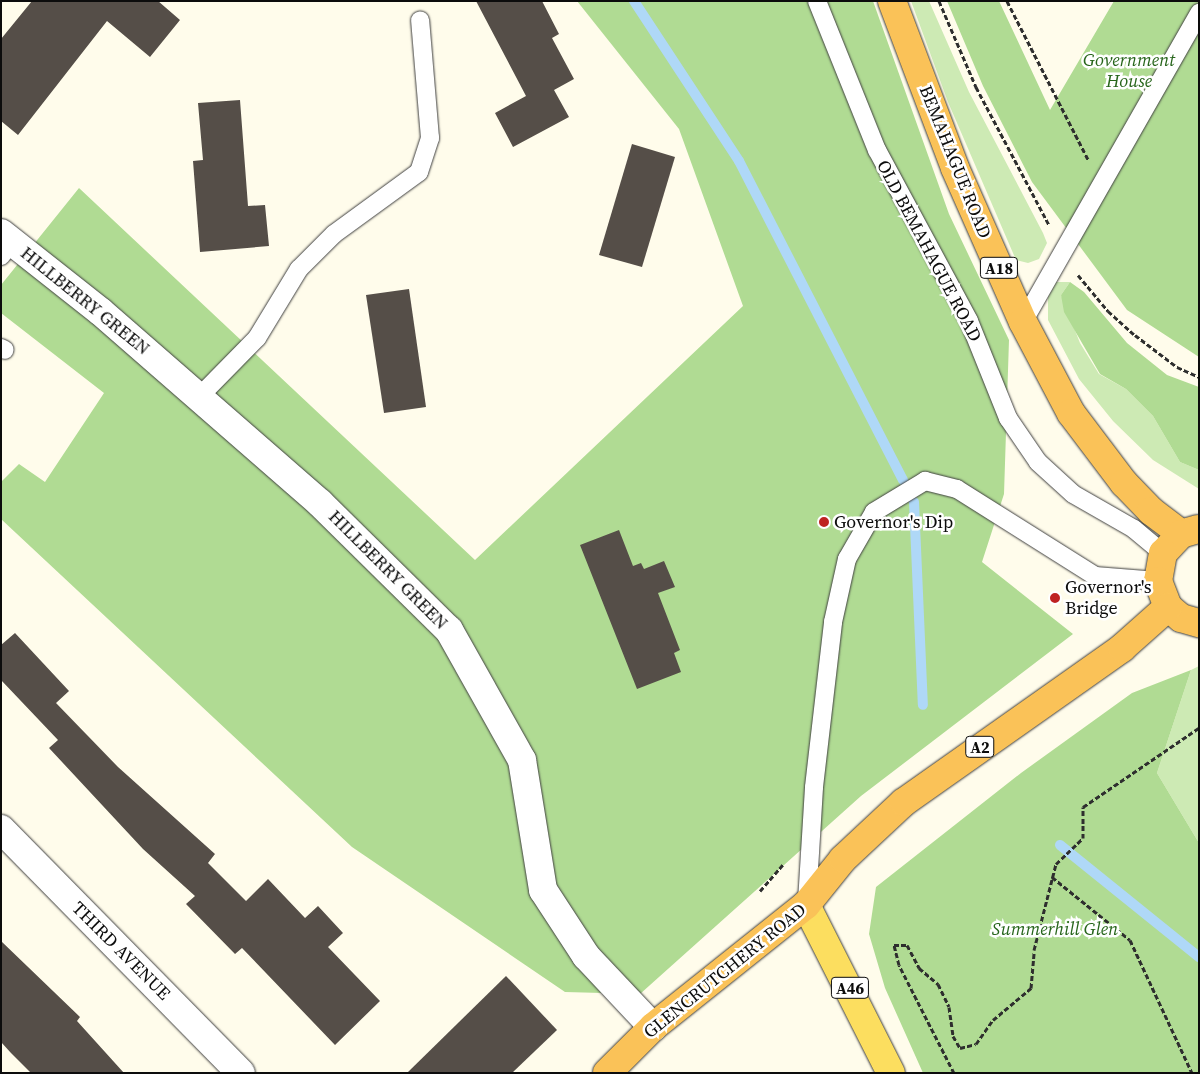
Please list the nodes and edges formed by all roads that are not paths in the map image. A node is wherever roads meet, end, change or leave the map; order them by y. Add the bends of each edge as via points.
1 (817, 1) edge
2 (892, 1) edge
3 (1199, 13) edge
4 (420, 20) dead end
5 (5, 243) edge
6 (1023, 322) junction
7 (199, 397) junction
8 (1181, 539) edge
9 (1158, 581) junction
10 (1168, 607) junction
11 (1199, 623) edge
12 (1, 829) edge
13 (806, 905) junction
14 (653, 1028) junction
15 (242, 1073) edge
16 (607, 1073) edge
17 (891, 1073) edge

1 - 8 lane, OLD BEMAHAGUE ROAD via 877,150 969,321 1008,418 1038,462 1073,494 1128,524
2 - 6 highway, BEMAHAGUE ROAD / A18 via 955,168
3 - 6 lane
4 - 7 lane via 430,138 419,172 334,234 299,269 257,338
5 - 7 street, HILLBERRY GREEN
6 - 8 highway, BEMAHAGUE ROAD / A18 via 1071,413 1112,467
7 - 14 street, HILLBERRY GREEN via 320,503 449,630 522,760 544,890 586,956
8 - 9 highway
9 - 10 highway
9 - 13 lane via 1095,576 957,489 925,481 874,512 847,560 833,622 814,788
10 - 11 highway via 1181,618
10 - 13 highway, GLENCRUTCHERY ROAD / A2 via 1122,648 904,802 843,859
12 - 15 street, THIRD AVENUE
13 - 14 highway, GLENCRUTCHERY ROAD / A2
13 - 17 main road, A46
14 - 16 highway, GLENCRUTCHERY ROAD / A2

